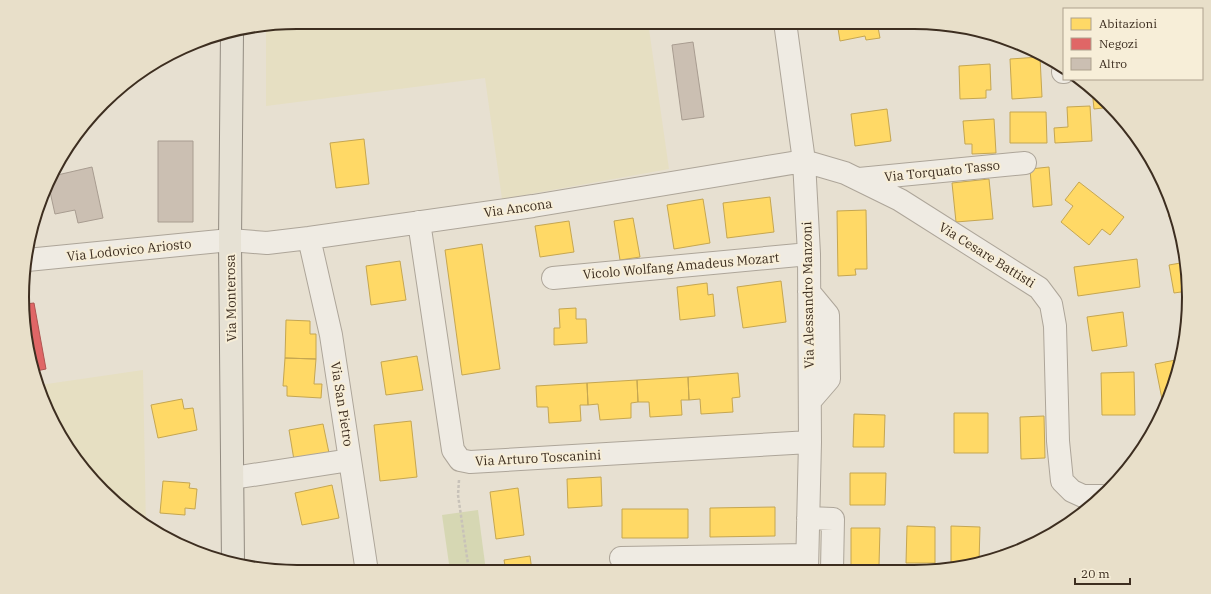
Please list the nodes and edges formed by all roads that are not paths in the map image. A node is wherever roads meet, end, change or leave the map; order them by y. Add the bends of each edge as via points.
1 (786, 29) edge
2 (232, 37) edge
3 (804, 161) junction
4 (1025, 163) dead end
5 (859, 179) junction
6 (419, 222) junction
7 (309, 238) junction
8 (230, 240) junction
9 (809, 254) junction
10 (31, 260) edge
11 (553, 278) dead end
12 (810, 442) junction
13 (350, 460) junction
14 (232, 478) junction
15 (1093, 496) edge
16 (808, 518) junction
17 (233, 557) edge
18 (621, 558) dead end
19 (807, 563) edge
20 (366, 565) edge
21 (832, 565) edge

1 - 3 street, Via Alessandro Manzoni
2 - 8 main road, Via Monterosa
3 - 5 street, Via Cesare Battisti via 845,172
3 - 6 street, Via Ancona via 533,206
3 - 9 street, Via Alessandro Manzoni
4 - 5 street, Via Torquato Tasso
5 - 15 street, Via Cesare Battisti via 900,200 1039,288 1051,304 1055,326 1058,441 1062,481 1072,492
6 - 7 street, Via Ancona
6 - 12 street, Via Arturo Toscanini via 453,450 460,460 470,462
7 - 8 street, Via Ancona via 267,243
7 - 13 street, Via San Pietro via 331,335
8 - 10 street, Via Lodovico Ariosto
8 - 14 main road, Via Monterosa
9 - 11 street, Vicolo Wolfang Amadeus Mozart
9 - 12 street, Via Alessandro Manzoni
12 - 16 street, Via Alessandro Manzoni
13 - 14 street
13 - 20 street, Via San Pietro
14 - 17 main road, Via Monterosa
16 - 19 street, Via Alessandro Manzoni
16 - 21 street via 833,519
18 - 19 street

